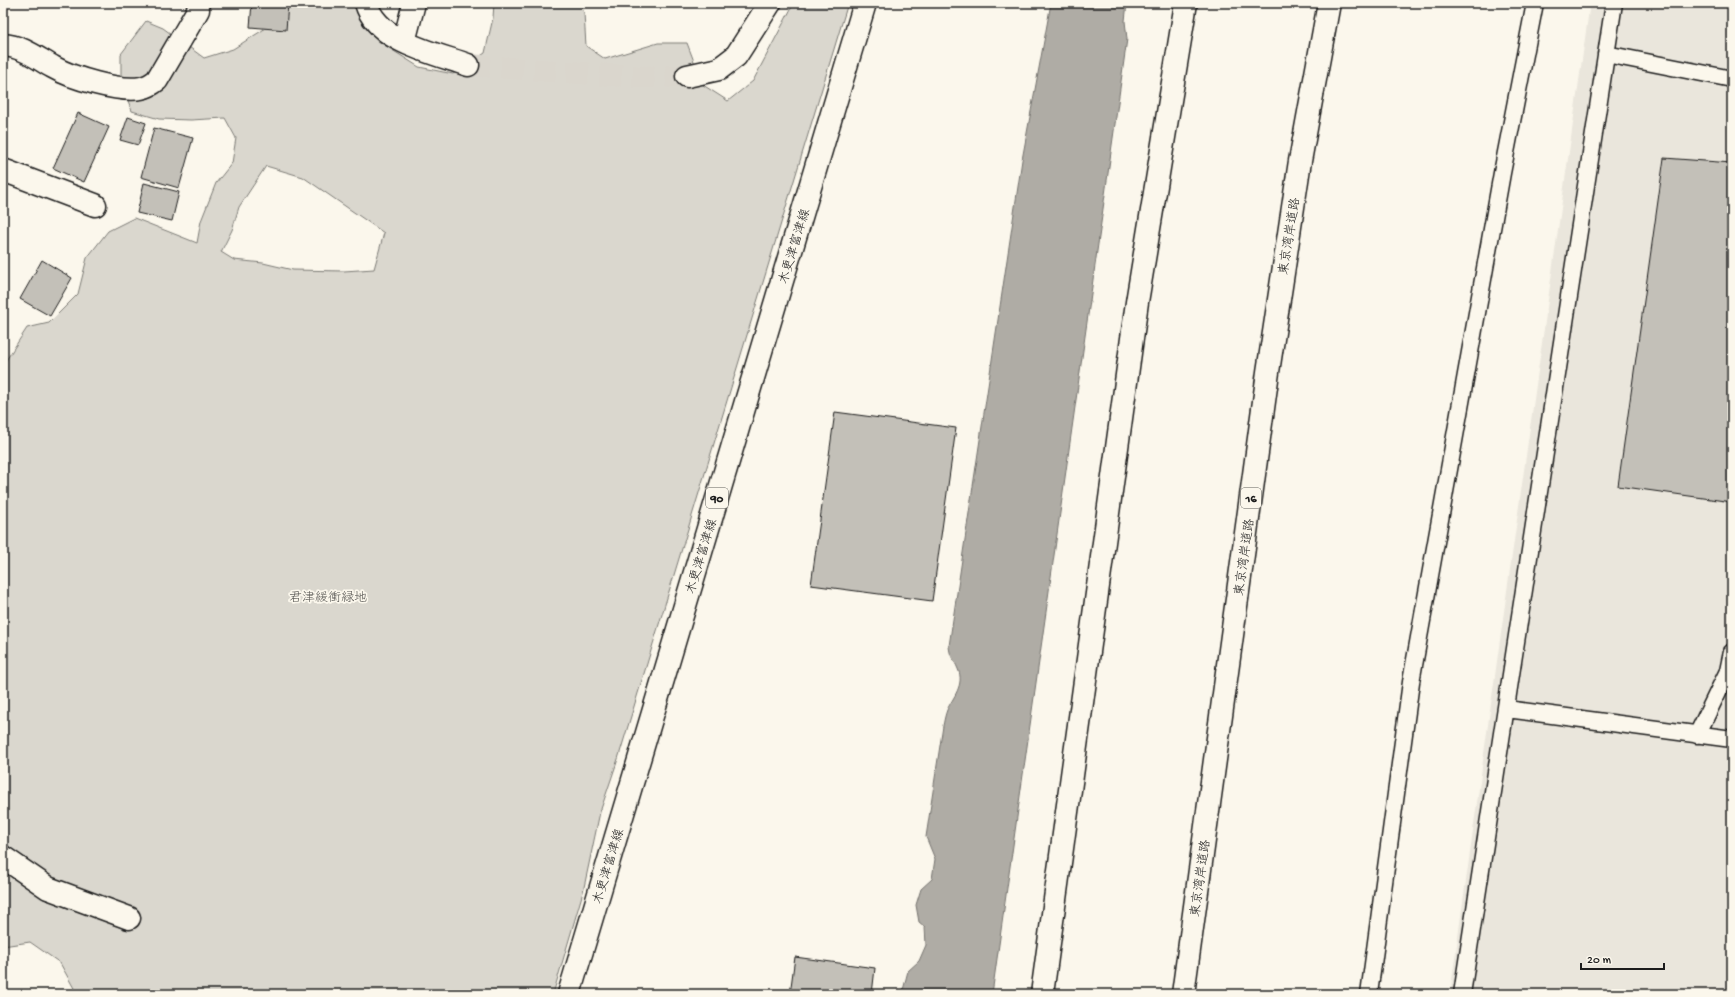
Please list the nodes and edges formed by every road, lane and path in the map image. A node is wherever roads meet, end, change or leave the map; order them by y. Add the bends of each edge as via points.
1 (366, 3) edge
2 (414, 3) edge
3 (770, 3) edge
4 (865, 3) edge
5 (1186, 3) edge
6 (1329, 3) edge
7 (1535, 3) edge
8 (1614, 3) edge
9 (198, 10) dead end
10 (404, 42) junction
11 (3, 45) edge
12 (1606, 54) junction
13 (468, 65) tunnel mouth
14 (687, 76) tunnel mouth
15 (1732, 79) edge
16 (3, 170) edge
17 (95, 205) dead end
18 (1732, 652) edge
19 (1507, 709) junction
20 (1697, 735) junction
21 (1732, 739) edge
22 (3, 857) edge
23 (129, 918) dead end
24 (569, 994) edge
25 (1042, 994) edge
26 (1183, 994) edge
27 (1369, 994) edge
28 (1462, 994) edge

1 - 10 main road via 374,20 383,30
2 - 10 main road
3 - 14 main road via 736,56 720,69
4 - 24 main road, 木更津富津線 / 90
5 - 25 main road via 1137,302
6 - 26 main road, 東京湾岸道路 / 16 via 1300,160 1268,372
7 - 27 lane via 1411,682
8 - 12 lane
9 - 11 main road via 156,80 141,88 118,89 66,73 24,50
10 - 13 main road
12 - 15 lane
12 - 19 lane
16 - 17 main road
18 - 20 lane via 1728,671
19 - 20 lane
19 - 28 lane
20 - 21 lane
22 - 23 main road via 48,888

